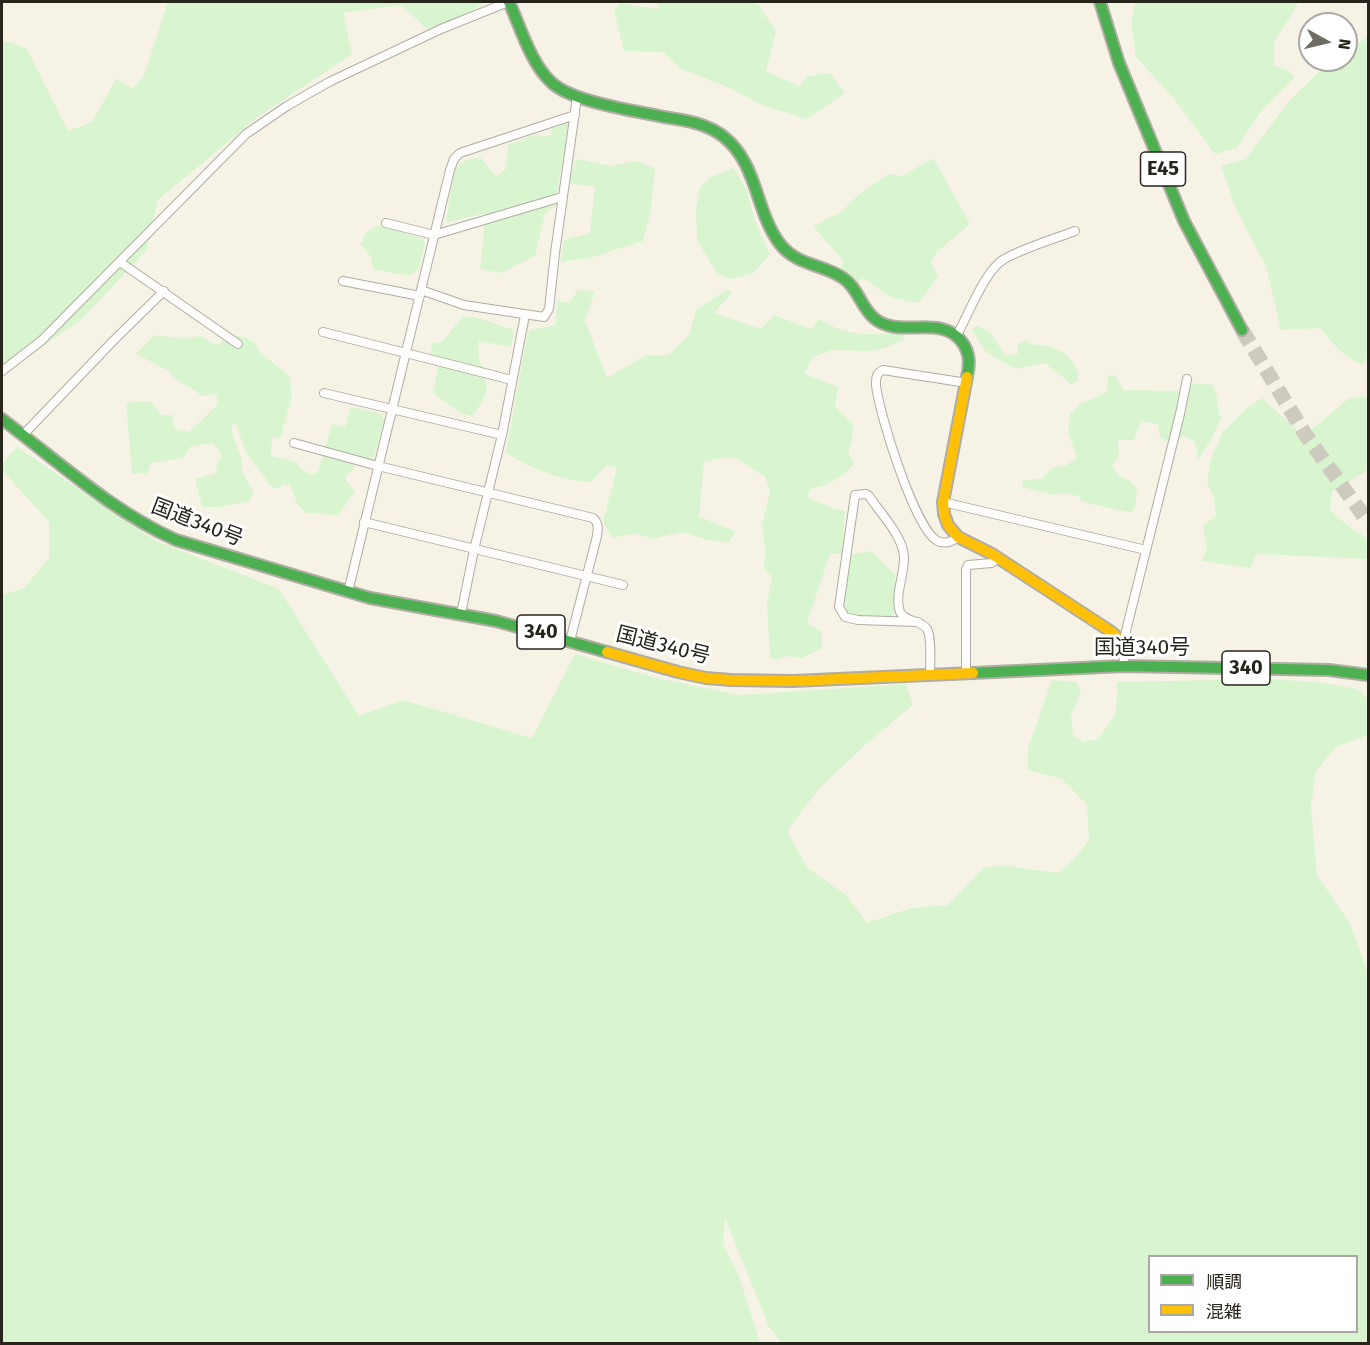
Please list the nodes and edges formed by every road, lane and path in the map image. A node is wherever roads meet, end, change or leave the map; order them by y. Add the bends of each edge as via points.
1 (509, 2) edge
2 (1100, 2) edge
3 (577, 97) junction
4 (574, 115) junction
5 (562, 197) junction
6 (386, 223) dead end
7 (1075, 231) dead end
8 (434, 235) junction
9 (120, 262) junction
10 (343, 281) dead end
11 (164, 291) junction
12 (420, 293) junction
13 (525, 315) junction
14 (1242, 330) tunnel mouth
15 (323, 332) dead end
16 (957, 335) junction
17 (238, 344) dead end
18 (406, 353) junction
19 (2, 371) edge
20 (1187, 379) dead end
21 (512, 380) junction
22 (967, 383) junction
23 (324, 393) dead end
24 (392, 410) junction
25 (2, 419) edge
26 (23, 435) junction
27 (502, 435) junction
28 (294, 443) dead end
29 (378, 466) junction
30 (489, 493) junction
31 (944, 502) junction
32 (364, 522) junction
33 (958, 537) junction
34 (474, 550) junction
35 (1146, 550) junction
36 (998, 558) junction
37 (585, 577) junction
38 (622, 585) dead end
39 (348, 592) junction
40 (461, 614) junction
41 (918, 622) junction
42 (570, 641) junction
43 (1123, 644) junction
44 (1124, 666) junction
45 (966, 673) junction
46 (930, 675) junction
47 (1368, 675) edge

1 - 3 main road via 540,68 553,84
1 - 9 street via 441,29 287,106 246,134
2 - 14 main road, E45 via 1119,63 1184,221
3 - 4 street
3 - 16 main road via 711,129 742,156 772,234 795,259 842,277 880,322 942,328
4 - 5 street
4 - 8 street via 460,153 450,170
5 - 8 street
5 - 13 street via 549,309 544,317
6 - 8 street
7 - 16 street via 1000,262 977,294
8 - 12 street
9 - 11 street
9 - 19 street via 41,341
10 - 12 street
11 - 17 street
11 - 26 street
12 - 13 street
12 - 18 street
13 - 21 street
15 - 18 street
16 - 22 main road via 970,362
18 - 21 street
18 - 24 street
20 - 35 street
21 - 27 street
22 - 31 main road
22 - 33 street via 883,370 876,376 877,397 895,458 918,513 937,541 953,542
23 - 24 street
24 - 27 street
24 - 29 street
25 - 26 main road, 国道340号 / 340
26 - 39 main road, 国道340号 / 340 via 129,518 154,532
27 - 30 street
28 - 29 street
29 - 30 street
29 - 32 street
30 - 34 street
30 - 37 street via 593,518 598,528
31 - 33 main road via 948,525
31 - 35 street
32 - 34 street
32 - 39 street
33 - 36 main road
34 - 37 street
34 - 40 street
35 - 43 street
36 - 43 main road via 1110,630
36 - 45 street via 992,563 968,565 966,570
37 - 38 street
37 - 42 street
39 - 40 main road, 国道340号 / 340
40 - 42 main road, 国道340号 / 340
41 - 41 street via 901,613 904,558 899,540 869,496 855,495 839,607 845,617 858,620
41 - 46 street via 929,633
42 - 46 main road, 国道340号 / 340 via 706,678 773,682
43 - 44 street
44 - 45 main road, 国道340号 / 340
44 - 47 main road, 国道340号 / 340 via 1329,670
45 - 46 main road, 国道340号 / 340

